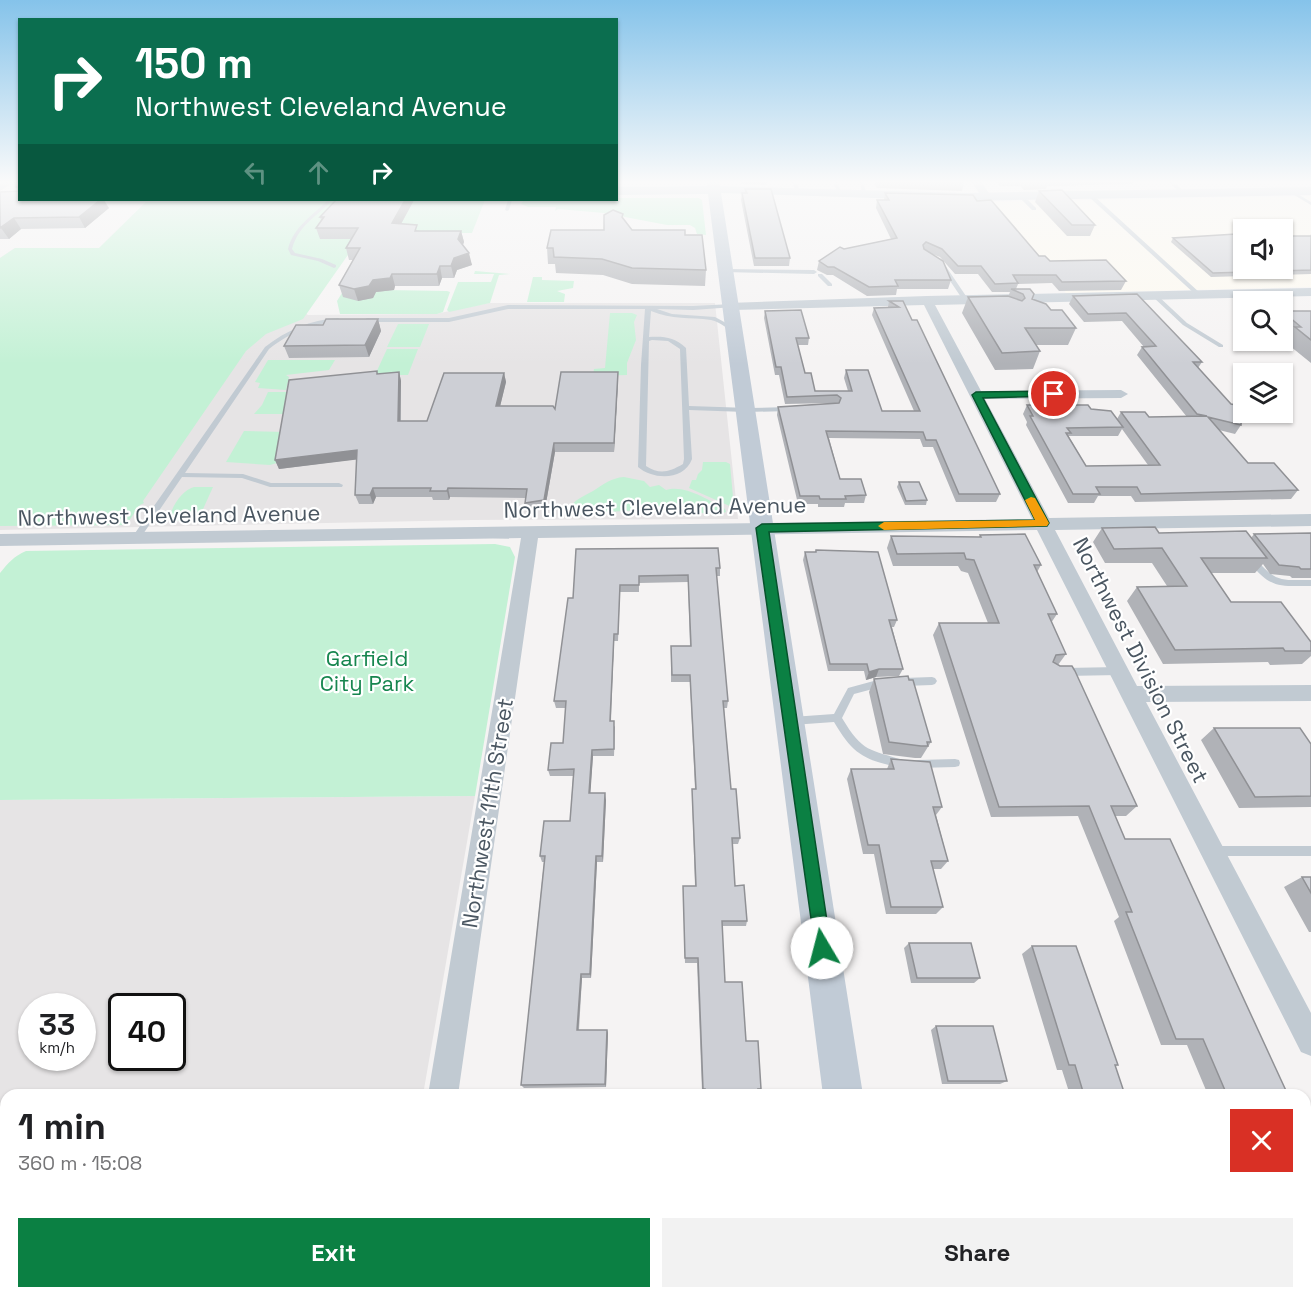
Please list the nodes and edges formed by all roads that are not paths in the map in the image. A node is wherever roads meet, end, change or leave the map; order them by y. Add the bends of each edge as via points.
1 (292, 243) edge
2 (723, 243) edge
3 (1142, 243) edge
4 (941, 262) edge
5 (334, 266) dead end
6 (727, 271) junction
7 (830, 285) dead end
8 (1311, 292) edge
9 (1198, 294) junction
10 (1154, 295) junction
11 (992, 299) junction
12 (927, 300) junction
13 (965, 300) junction
14 (648, 308) junction
15 (1002, 309) edge
16 (734, 318) junction
17 (347, 320) edge
18 (358, 320) edge
19 (647, 339) junction
20 (1221, 346) dead end
21 (1122, 394) dead end
22 (976, 395) junction
23 (686, 408) junction
24 (802, 408) edge
25 (746, 409) junction
26 (179, 475) junction
27 (339, 485) dead end
28 (1311, 520) edge
29 (1043, 523) junction
30 (762, 528) junction
31 (530, 532) junction
32 (136, 538) junction
33 (2, 543) edge
34 (1247, 554) edge
35 (1311, 583) edge
36 (1119, 671) junction
37 (1052, 672) edge
38 (932, 681) dead end
39 (899, 682) edge
40 (887, 683) edge
41 (1311, 693) edge
42 (1131, 694) junction
43 (837, 718) junction
44 (790, 721) junction
45 (955, 763) dead end
46 (1212, 851) junction
47 (1311, 851) edge
48 (1311, 1042) edge
49 (444, 1089) edge
50 (842, 1089) edge

1 - 5 lane via 293,254
2 - 6 street
3 - 9 lane
4 - 13 lane
6 - 7 lane via 817,274
6 - 16 street
8 - 9 street
9 - 10 street
10 - 11 street via 1031,302
10 - 20 lane via 1185,324
11 - 13 street
11 - 15 lane
12 - 13 street
12 - 16 street
12 - 22 street, Northwest Division Street
14 - 16 lane
14 - 16 lane via 671,316
14 - 18 lane via 508,307 449,320
14 - 19 lane
16 - 25 street
17 - 26 lane via 315,322 284,335 267,348
19 - 23 lane via 669,339 683,348
19 - 23 lane via 642,467 651,474 669,475 686,465
21 - 22 street
22 - 29 street, Northwest Division Street
23 - 25 lane
24 - 25 lane
25 - 30 street
26 - 27 lane via 243,476 270,485
26 - 32 lane
28 - 29 street, Northwest Cleveland Avenue via 1225,525
29 - 30 street, Northwest Cleveland Avenue
29 - 36 street, Northwest Division Street
30 - 31 street, Northwest Cleveland Avenue
30 - 44 street
31 - 32 street, Northwest Cleveland Avenue
31 - 49 street, Northwest 11th Street
32 - 33 street, Northwest Cleveland Avenue
34 - 35 lane via 1266,578 1275,583
36 - 37 lane
36 - 42 street, Northwest Division Street
38 - 39 lane
40 - 43 lane via 851,691
41 - 42 street
42 - 46 street, Northwest Division Street
43 - 44 lane
43 - 45 lane via 851,742 869,757 903,764
44 - 50 street
46 - 47 lane
46 - 48 street, Northwest Division Street

